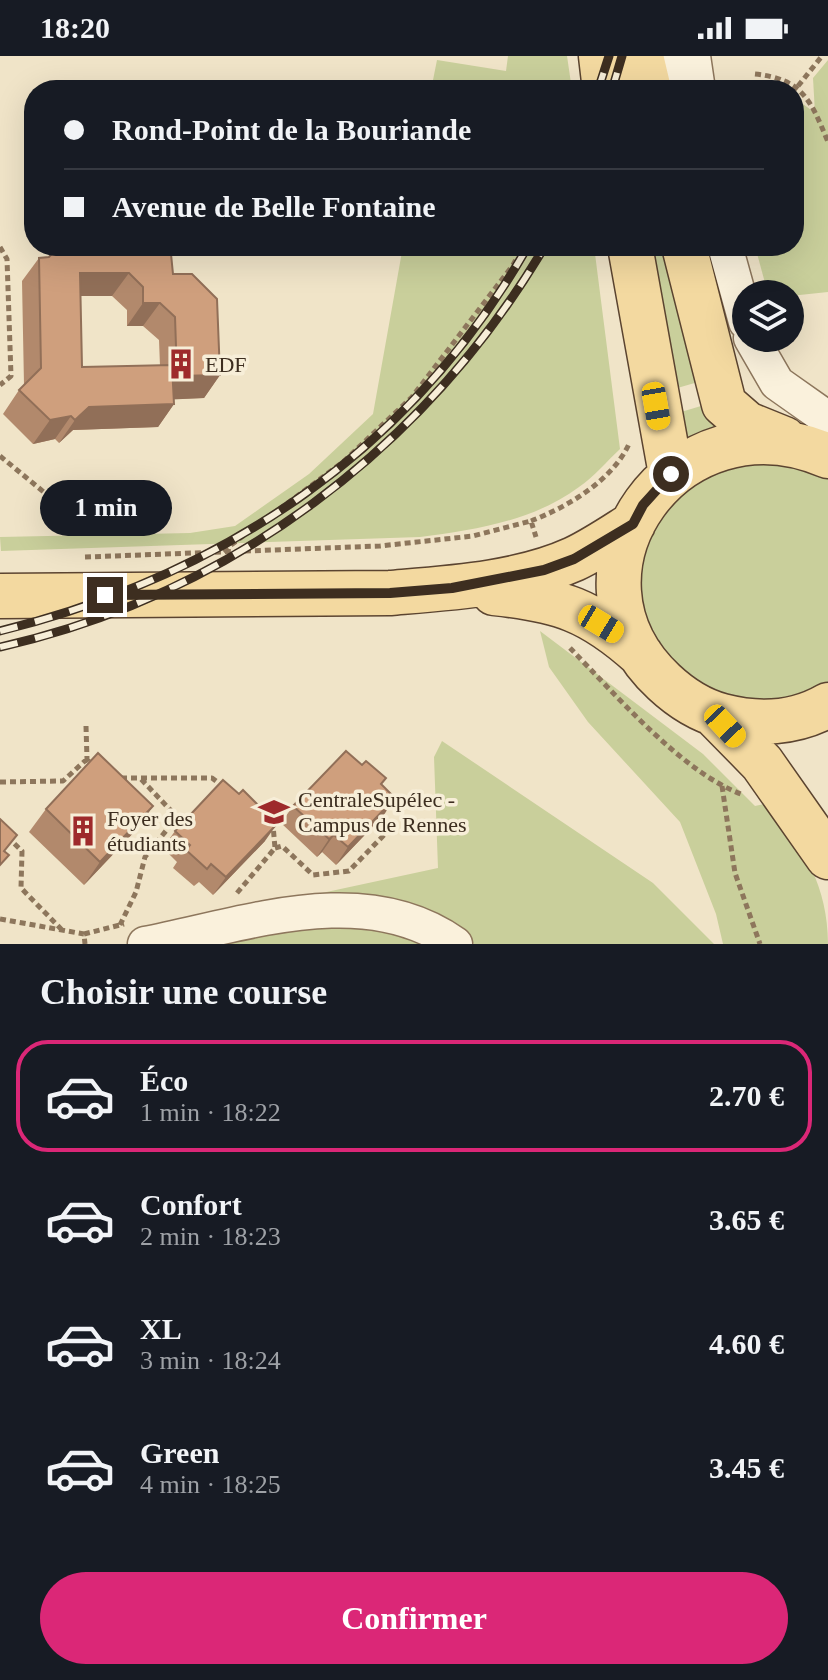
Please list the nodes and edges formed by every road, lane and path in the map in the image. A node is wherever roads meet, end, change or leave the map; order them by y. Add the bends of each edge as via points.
1 (601, 56) edge
2 (641, 56) edge
3 (665, 56) edge
4 (693, 56) edge
5 (822, 56) edge
6 (755, 74) dead end
7 (604, 80) edge
8 (647, 80) edge
9 (674, 80) edge
10 (697, 80) edge
11 (785, 80) edge
12 (803, 80) edge
13 (804, 95) edge
14 (828, 142) edge
15 (0, 247) edge
16 (518, 256) edge
17 (632, 256) edge
18 (687, 256) edge
19 (728, 256) edge
20 (734, 280) edge
21 (759, 352) edge
22 (0, 385) edge
23 (633, 437) dead end
24 (821, 441) edge
25 (0, 456) edge
26 (671, 474) junction
27 (45, 493) dead end
28 (531, 521) junction
29 (633, 524) junction
30 (223, 552) junction
31 (129, 555) dead end
32 (547, 585) junction
33 (0, 596) edge
34 (641, 655) junction
35 (828, 705) edge
36 (714, 714) junction
37 (86, 726) dead end
38 (87, 759) junction
39 (101, 778) edge
40 (114, 778) edge
41 (140, 778) junction
42 (0, 782) edge
43 (236, 797) edge
44 (260, 815) edge
45 (0, 830) edge
46 (385, 834) edge
47 (275, 848) junction
48 (828, 857) edge
49 (233, 897) edge
50 (0, 919) edge
51 (62, 930) junction
52 (132, 930) edge
53 (84, 934) junction
54 (85, 944) edge
55 (455, 944) edge
56 (760, 944) edge

1 - 7 main road
2 - 8 main road
3 - 9 lane
4 - 10 lane
5 - 12 path
6 - 11 path
13 - 14 path
15 - 22 path via 7,259 11,376
16 - 30 path via 412,397 343,462
17 - 26 main road
18 - 24 main road via 724,404 747,424
19 - 20 lane
21 - 24 lane
23 - 28 path via 623,457 581,495
24 - 26 main road via 735,443 694,457
25 - 27 path
26 - 29 main road
28 - 30 path via 429,542
28 - 32 path
29 - 32 main road via 574,559
29 - 34 main road via 623,556 621,590
30 - 31 path
32 - 33 main road via 390,593
32 - 34 main road
32 - 56 path via 564,642 646,725 722,785 735,873
34 - 36 main road via 673,690
35 - 36 main road via 794,719 768,722
36 - 48 main road via 762,763
37 - 38 path
38 - 39 path
38 - 42 path via 63,781
40 - 41 path
41 - 43 path via 212,778
41 - 52 path via 177,817 145,857
44 - 47 path via 272,824
45 - 51 path via 22,851 21,888
46 - 47 path via 349,871 313,875 282,846
47 - 49 path
50 - 51 path
51 - 53 path
52 - 53 path
52 - 55 lane via 342,908 409,920
53 - 54 path

